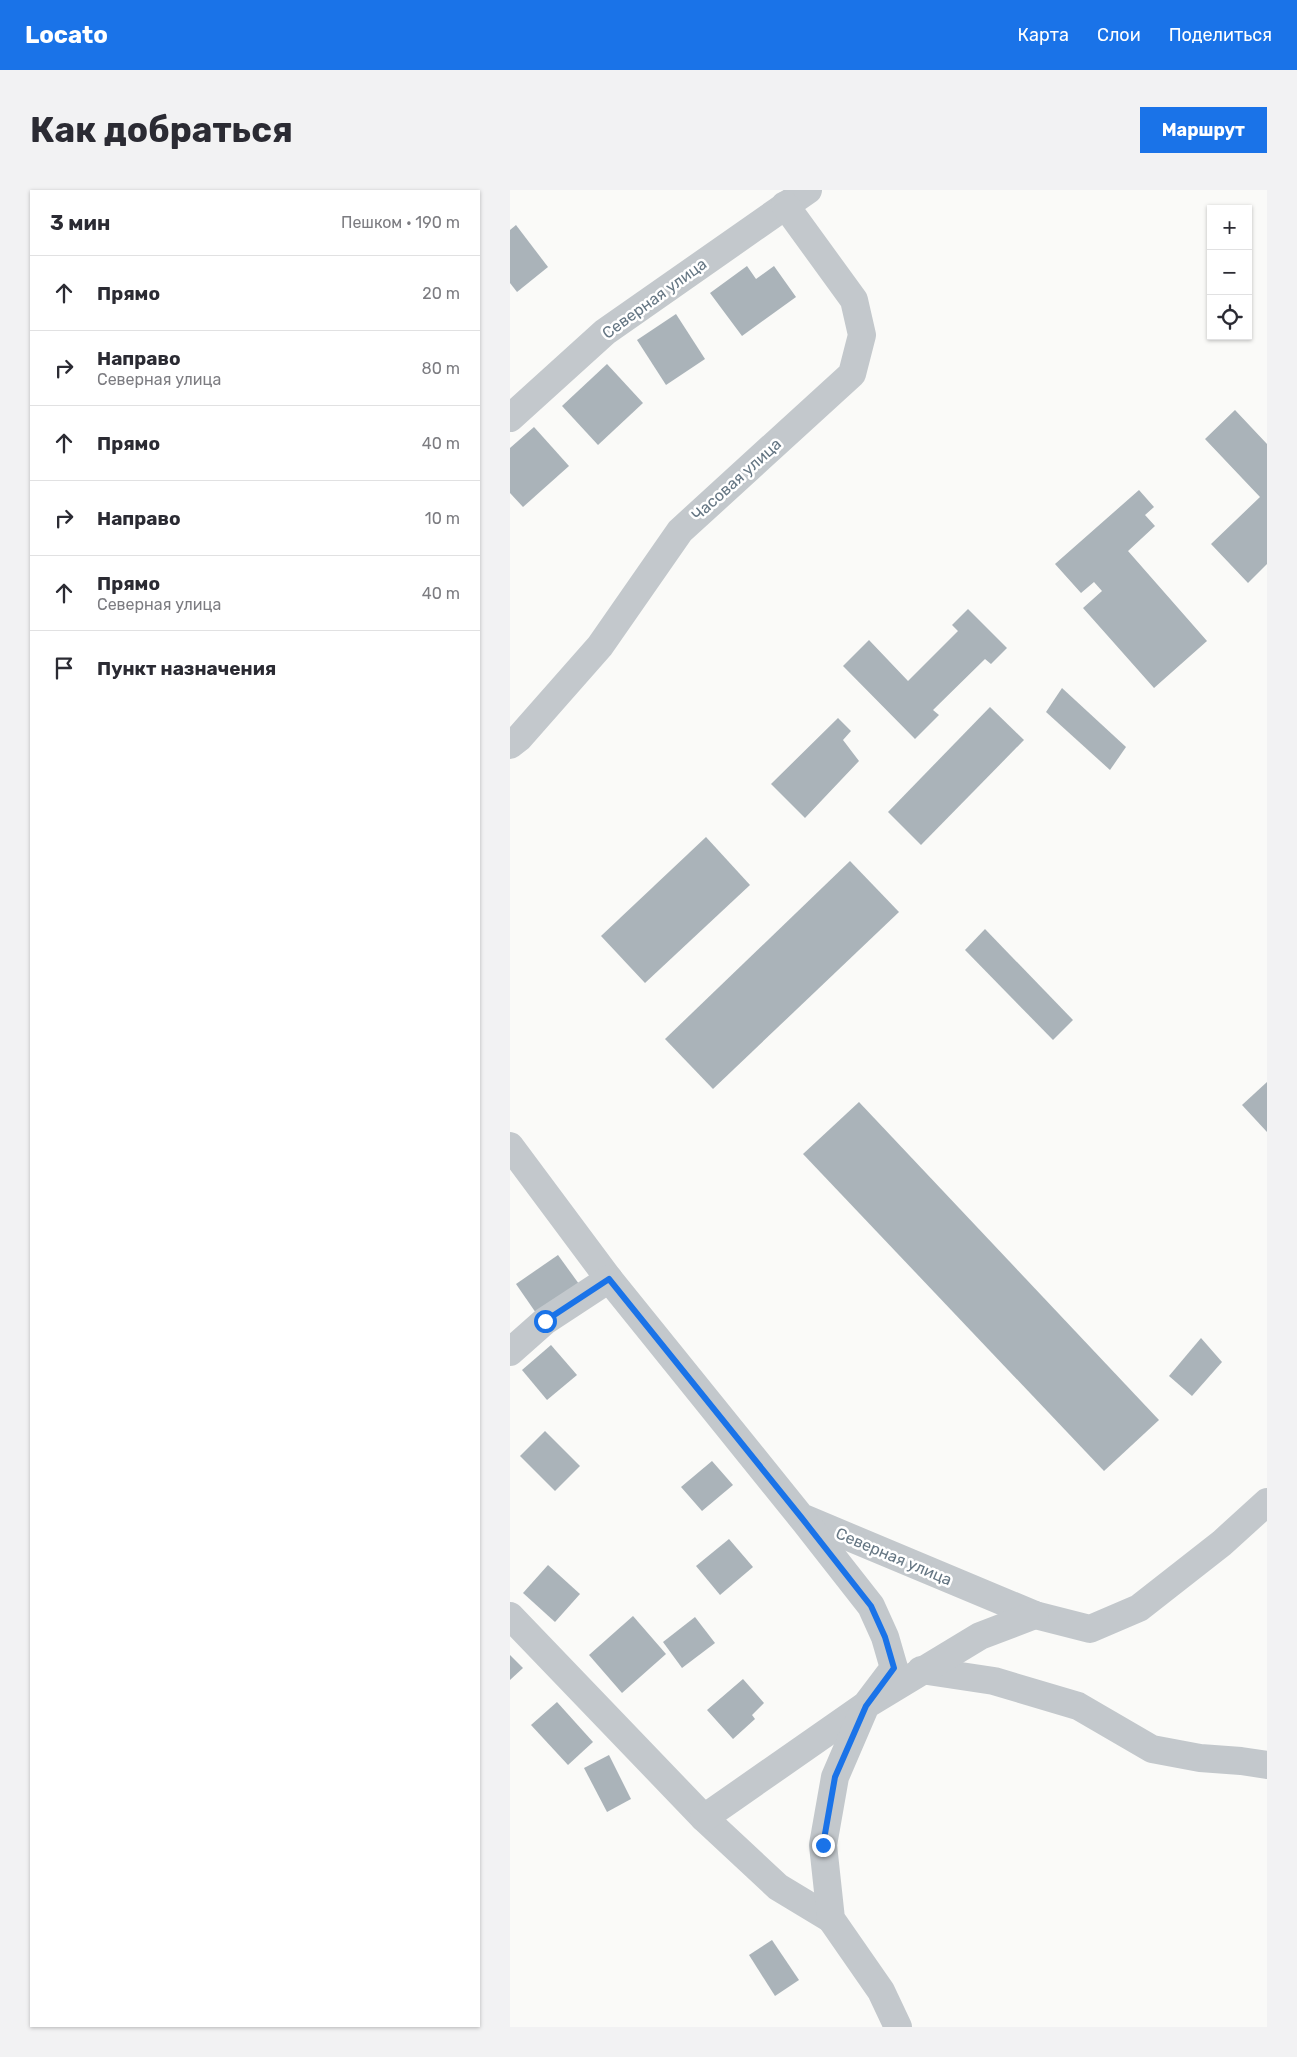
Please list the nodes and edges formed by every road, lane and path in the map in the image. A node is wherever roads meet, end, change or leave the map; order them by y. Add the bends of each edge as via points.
1 (808, 190) edge
2 (785, 205) junction
3 (510, 418) edge
4 (510, 744) edge
5 (510, 1146) edge
6 (609, 1279) junction
7 (510, 1352) edge
8 (1267, 1502) edge
9 (801, 1517) junction
10 (1035, 1615) junction
11 (510, 1616) edge
12 (921, 1670) junction
13 (866, 1706) junction
14 (1267, 1765) edge
15 (704, 1818) junction
16 (831, 1919) junction
17 (898, 2027) edge

1 - 2 street, Северная улица
2 - 3 street, Северная улица via 605,332
2 - 4 street, Часовая улица via 854,300 862,335 852,374 680,531 600,646 519,738
5 - 6 street, Северная улица
6 - 7 street via 545,1321
6 - 9 street, Северная улица
8 - 10 street, Северная улица via 1222,1543 1139,1608 1090,1629
9 - 10 street, Северная улица
9 - 13 street via 871,1606 885,1637 894,1668
10 - 12 street via 980,1636
11 - 15 street
12 - 13 street
12 - 14 street via 994,1681 1078,1706 1152,1749
13 - 15 street
13 - 16 street via 835,1777 823,1845
15 - 16 street via 778,1887
16 - 17 street via 881,1991

